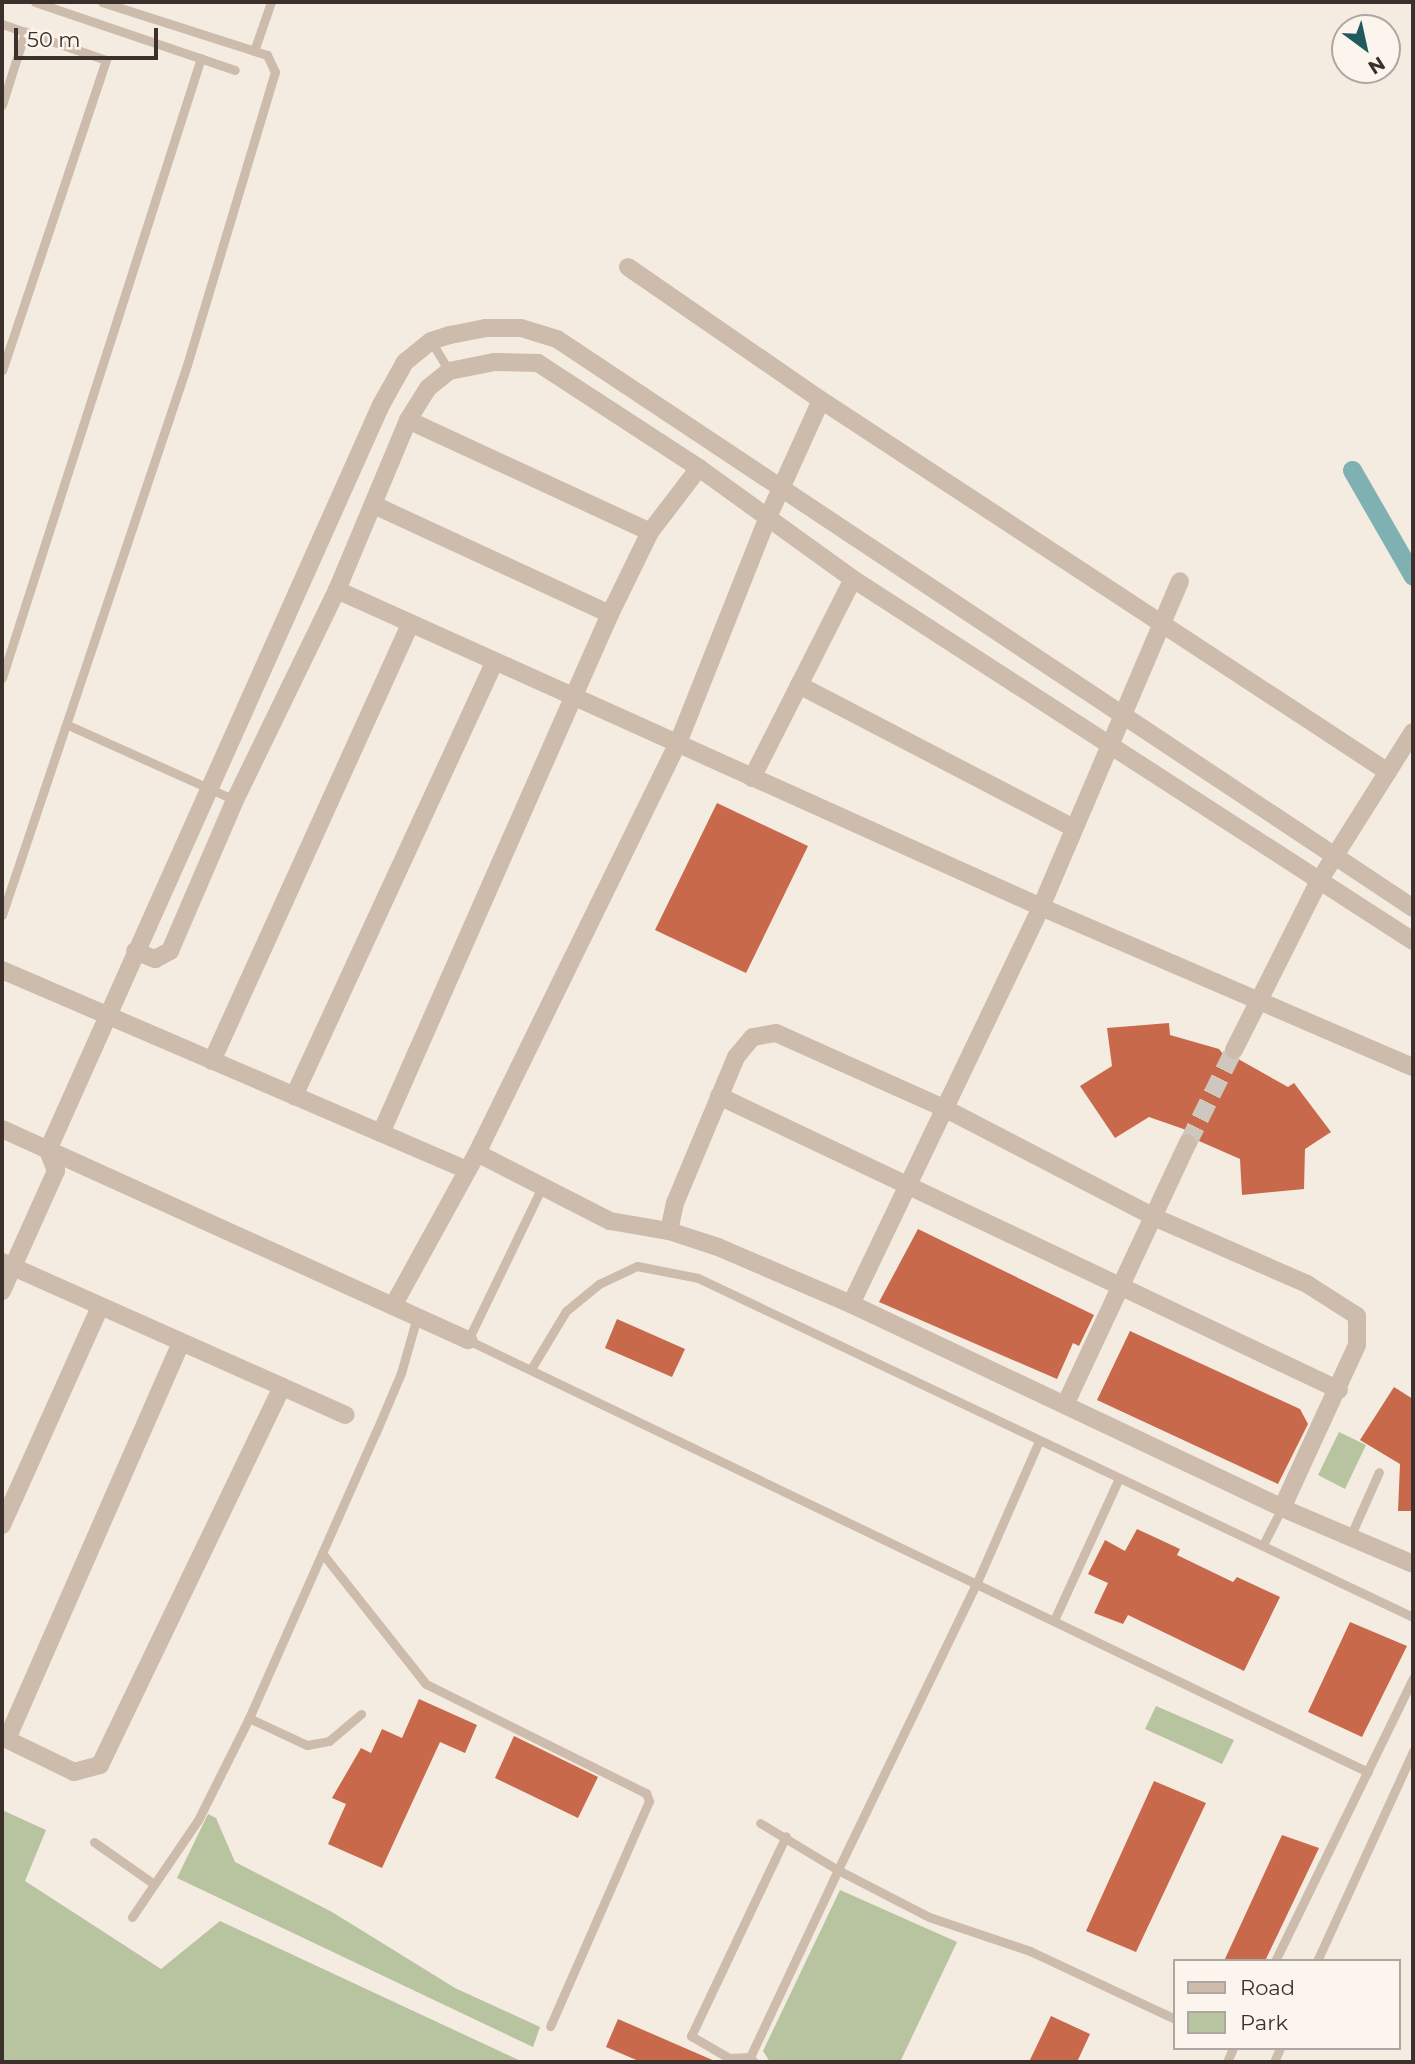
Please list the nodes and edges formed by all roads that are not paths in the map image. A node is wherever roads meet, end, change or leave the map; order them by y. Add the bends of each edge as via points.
1 (35, 2) edge
2 (102, 2) edge
3 (271, 2) edge
4 (2, 24) edge
5 (25, 32) junction
6 (254, 51) junction
7 (201, 58) junction
8 (235, 70) dead end
9 (2, 105) edge
10 (628, 267) dead end
11 (431, 341) junction
12 (2, 370) edge
13 (449, 372) junction
14 (821, 400) junction
15 (408, 420) junction
16 (699, 468) junction
17 (781, 489) junction
18 (374, 505) junction
19 (768, 517) junction
20 (650, 532) junction
21 (853, 579) junction
22 (1180, 581) dead end
23 (337, 590) junction
24 (610, 614) junction
25 (1161, 623) junction
26 (410, 626) junction
27 (494, 664) junction
28 (2, 678) edge
29 (799, 685) junction
30 (574, 699) junction
31 (1121, 717) junction
32 (68, 725) junction
33 (1413, 732) edge
34 (678, 743) junction
35 (1110, 744) junction
36 (1388, 772) junction
37 (752, 778) junction
38 (209, 788) junction
39 (235, 800) junction
40 (1074, 828) junction
41 (1335, 857) junction
42 (1319, 881) junction
43 (1041, 907) junction
44 (1413, 908) edge
45 (2, 915) edge
46 (1413, 941) edge
47 (135, 951) junction
48 (2, 970) edge
49 (1256, 1002) junction
50 (106, 1015) junction
51 (1234, 1050) tunnel mouth
52 (212, 1061) junction
53 (1413, 1067) edge
54 (294, 1096) junction
55 (719, 1097) junction
56 (944, 1108) junction
57 (2, 1129) edge
58 (381, 1133) junction
59 (1188, 1143) tunnel mouth
60 (48, 1150) junction
61 (477, 1153) junction
62 (467, 1170) junction
63 (908, 1185) junction
64 (542, 1188) junction
65 (1156, 1217) junction
66 (669, 1231) junction
67 (8, 1264) edge
68 (1122, 1287) junction
69 (2, 1291) edge
70 (851, 1304) junction
71 (393, 1306) junction
72 (100, 1307) junction
73 (416, 1317) junction
74 (468, 1340) junction
75 (181, 1342) junction
76 (531, 1369) junction
77 (282, 1387) junction
78 (1339, 1390) junction
79 (1065, 1405) junction
80 (345, 1415) dead end
81 (1039, 1441) junction
82 (1379, 1472) dead end
83 (1119, 1478) junction
84 (1282, 1508) junction
85 (2, 1525) edge
86 (1350, 1537) junction
87 (1264, 1544) junction
88 (322, 1553) junction
89 (1413, 1563) edge
90 (977, 1582) junction
91 (1413, 1617) edge
92 (1055, 1618) junction
93 (1413, 1678) edge
94 (361, 1714) dead end
95 (249, 1718) junction
96 (4, 1738) edge
97 (1413, 1751) edge
98 (1368, 1772) junction
99 (760, 1823) dead end
100 (786, 1836) junction
101 (94, 1842) dead end
102 (838, 1870) junction
103 (154, 1884) junction
104 (132, 1917) dead end
105 (1276, 1959) edge
106 (1318, 1959) edge
107 (1174, 2019) edge
108 (550, 2026) dead end
109 (752, 2059) edge

1 - 7 lane
2 - 6 lane
3 - 6 lane
4 - 5 lane
5 - 9 lane
5 - 12 lane via 106,60
6 - 32 lane via 273,60 275,72 187,365
7 - 8 lane
7 - 28 lane
10 - 14 street
11 - 13 lane
11 - 17 street via 485,328 522,328 557,340
11 - 38 street via 405,362 381,405
13 - 15 street via 428,388
13 - 16 street via 495,362 538,363
14 - 17 street
14 - 25 street
15 - 18 street
15 - 20 street
16 - 19 street
16 - 20 street
17 - 19 street
17 - 31 street
18 - 23 street
18 - 24 street
19 - 21 street
19 - 34 street
20 - 24 street
21 - 29 street
21 - 35 street
22 - 25 street
23 - 26 street
23 - 39 street
24 - 30 street
25 - 31 street
25 - 36 street
26 - 27 street
26 - 52 street
27 - 30 street
27 - 54 street
29 - 37 street
29 - 40 street
30 - 34 street
30 - 58 street
31 - 35 street
31 - 41 street
32 - 38 lane
32 - 45 lane
33 - 36 street
34 - 37 street
34 - 61 street
35 - 40 street
35 - 42 street
36 - 41 street
37 - 43 street
38 - 39 lane
38 - 47 street
39 - 47 street via 170,951 155,959
40 - 43 street
41 - 42 street
41 - 44 street
42 - 46 street
42 - 49 street
43 - 49 street
43 - 56 street
47 - 50 street
48 - 50 street
49 - 51 street
49 - 53 street
50 - 52 street
50 - 60 street
52 - 54 street
54 - 58 street
55 - 56 street via 736,1057 753,1037 776,1033
55 - 63 street
55 - 66 street via 675,1203
56 - 63 street
56 - 65 street
57 - 60 street
58 - 62 street
59 - 65 street
60 - 67 street via 56,1171
60 - 71 street
61 - 62 street
61 - 64 street
62 - 71 street
63 - 68 street
63 - 70 street
64 - 66 street via 610,1220
64 - 74 lane
65 - 68 street
65 - 78 street via 1307,1284 1357,1316 1357,1345
66 - 70 street
67 - 69 street
67 - 72 street
68 - 78 street
68 - 79 street
70 - 79 street
71 - 73 street
72 - 75 street
72 - 85 street
73 - 74 street
73 - 88 lane via 401,1373
74 - 76 lane
75 - 77 street
75 - 96 street
76 - 81 lane via 574,1304 599,1284 628,1270 654,1267 698,1278
76 - 90 lane
77 - 80 street
77 - 96 street via 100,1765 74,1772
78 - 84 street
79 - 84 street
81 - 83 lane
81 - 90 lane
82 - 86 lane
83 - 87 lane
83 - 92 lane
84 - 86 street
84 - 87 lane
86 - 89 street
87 - 91 lane
88 - 95 lane
88 - 108 lane via 426,1684 646,1793 649,1801
90 - 92 lane
90 - 102 lane
92 - 98 lane
93 - 98 lane
94 - 95 lane via 329,1741 307,1745
95 - 103 lane via 198,1820
97 - 106 lane
98 - 105 lane
99 - 100 lane
100 - 102 lane
100 - 109 lane via 691,2036 729,2057
101 - 103 lane
102 - 107 lane via 929,1917 1030,1951
102 - 109 lane
103 - 104 lane

